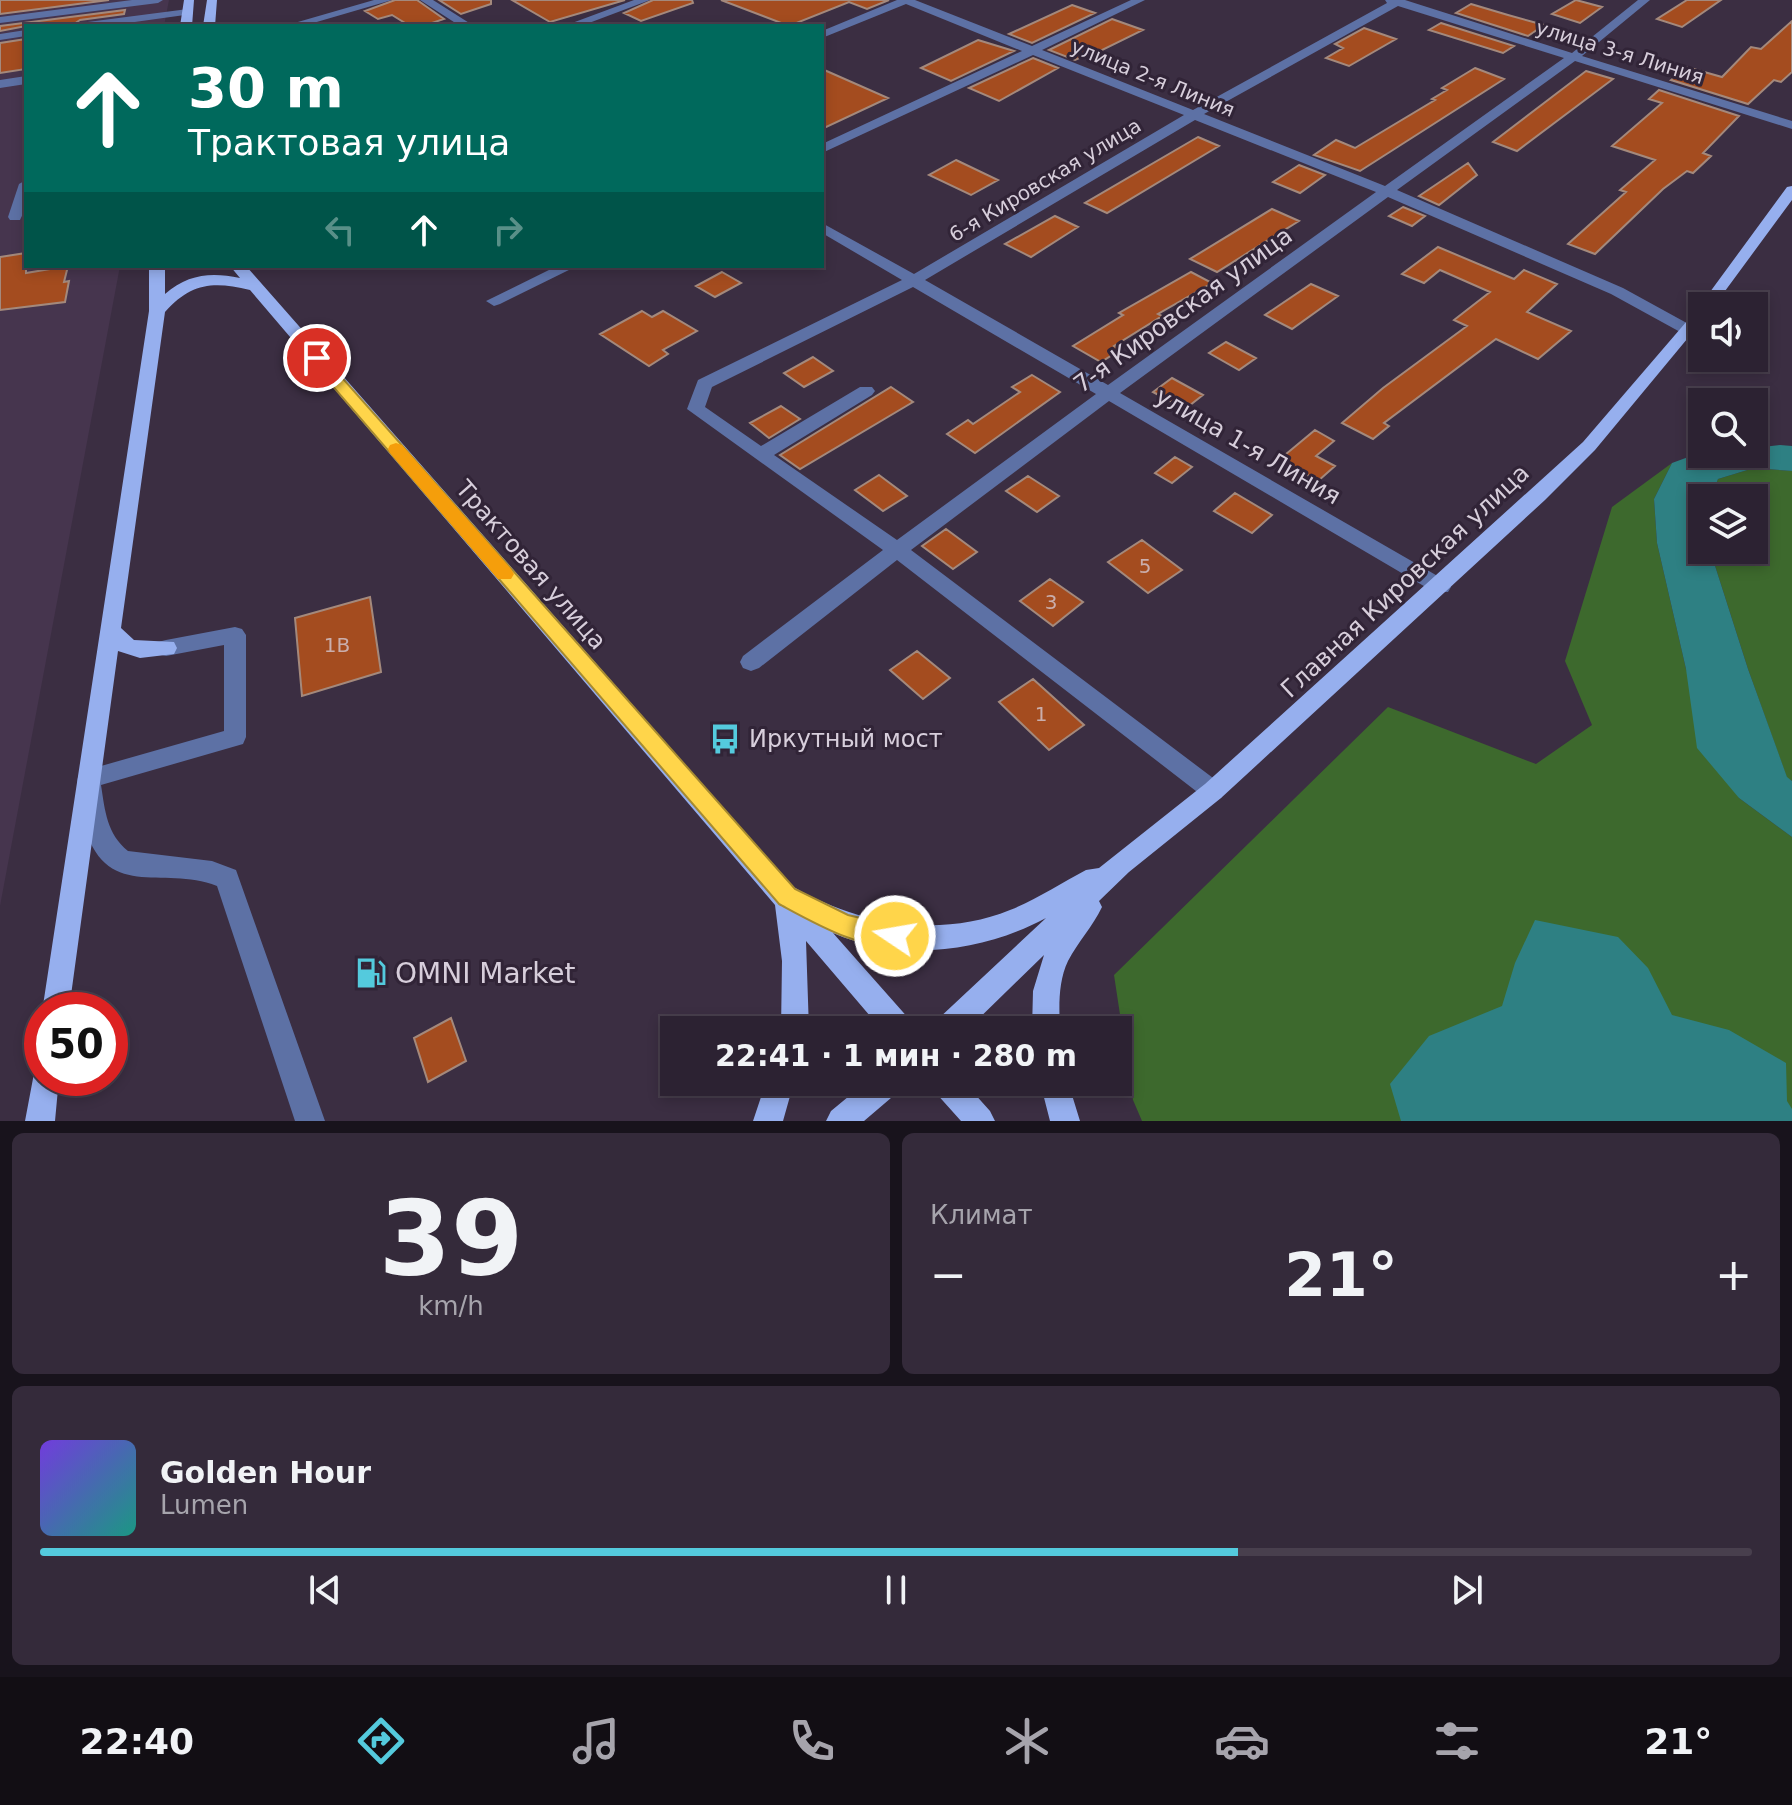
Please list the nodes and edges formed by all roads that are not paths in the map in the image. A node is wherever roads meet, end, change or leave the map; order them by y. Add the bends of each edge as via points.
1 (158, 0) edge
2 (212, 0) edge
3 (387, 0) edge
4 (425, 0) edge
5 (645, 0) edge
6 (905, 0) edge
7 (1140, 0) edge
8 (1645, 0) edge
9 (1396, 1) edge
10 (188, 6) edge
11 (0, 20) edge
12 (91, 24) edge
13 (209, 24) edge
14 (297, 24) edge
15 (465, 24) edge
16 (576, 24) edge
17 (24, 33) edge
18 (824, 34) edge
19 (0, 37) edge
20 (1032, 50) junction
21 (1577, 57) junction
22 (24, 80) edge
23 (0, 84) edge
24 (1192, 116) junction
25 (1792, 125) edge
26 (824, 148) edge
27 (24, 190) edge
28 (1792, 190) edge
29 (1386, 191) junction
30 (15, 217) dead end
31 (824, 228) edge
32 (157, 268) edge
33 (240, 268) edge
34 (565, 268) edge
35 (915, 280) junction
36 (254, 286) junction
37 (1716, 292) edge
38 (494, 301) dead end
39 (157, 311) junction
40 (1688, 330) joint
41 (866, 391) dead end
42 (1110, 393) junction
43 (761, 454) junction
44 (896, 549) junction
45 (1441, 587) junction
46 (110, 628) junction
47 (166, 648) joint
48 (751, 662) dead end
49 (88, 779) junction
50 (1213, 791) junction
51 (1120, 864) junction
52 (787, 896) junction
53 (58, 992) edge
54 (795, 1016) edge
55 (888, 1016) edge
56 (962, 1016) edge
57 (1046, 1016) edge
58 (43, 1096) edge
59 (776, 1096) edge
60 (871, 1096) edge
61 (958, 1096) edge
62 (1058, 1096) edge
63 (40, 1121) edge
64 (310, 1121) edge
65 (768, 1121) edge
66 (841, 1121) edge
67 (980, 1121) edge
68 (1065, 1121) edge

1 - 11 street
2 - 13 main road
3 - 14 street
4 - 15 street
5 - 16 street
6 - 18 street
6 - 20 street, улица 2-я Линия
7 - 20 street
8 - 21 street, 7-я Кировская улица
9 - 21 street, улица 3-я Линия
9 - 24 street, 6-я Кировская улица
10 - 12 street
17 - 19 street
20 - 24 street, улица 2-я Линия
20 - 26 street
21 - 25 street, улица 3-я Линия
21 - 29 street, 7-я Кировская улица
22 - 23 street
24 - 29 street, улица 2-я Линия
24 - 35 street, 6-я Кировская улица
27 - 30 street
28 - 37 main road, Главная Кировская улица
29 - 40 street, улица 2-я Линия via 1617,291
29 - 42 street, 7-я Кировская улица
31 - 35 street, улица 1-я Линия
32 - 39 main road
33 - 36 main road, Трактовая улица
34 - 38 street
35 - 42 street, улица 1-я Линия
35 - 43 street, 6-я Кировская улица via 704,384 696,409
36 - 39 main road via 202,278 175,289
36 - 52 main road, Трактовая улица
39 - 46 main road
40 - 45 main road, Главная Кировская улица via 1589,446
41 - 43 street
42 - 44 street, 7-я Кировская улица
42 - 45 street, улица 1-я Линия
43 - 44 street
44 - 48 street, 7-я Кировская улица
44 - 50 street
45 - 50 main road, Главная Кировская улица
46 - 47 main road via 127,649
46 - 49 main road
47 - 49 street via 235,635 235,737
49 - 53 main road
49 - 64 street via 97,832 119,861 227,878
50 - 51 main road, Главная Кировская улица
51 - 52 main road via 1015,921 961,937 895,936 845,926
51 - 56 main road
51 - 57 main road via 1054,956
52 - 54 main road
52 - 55 main road, Трактовая улица
58 - 63 main road
59 - 65 main road
60 - 66 main road
61 - 67 main road
62 - 68 main road

